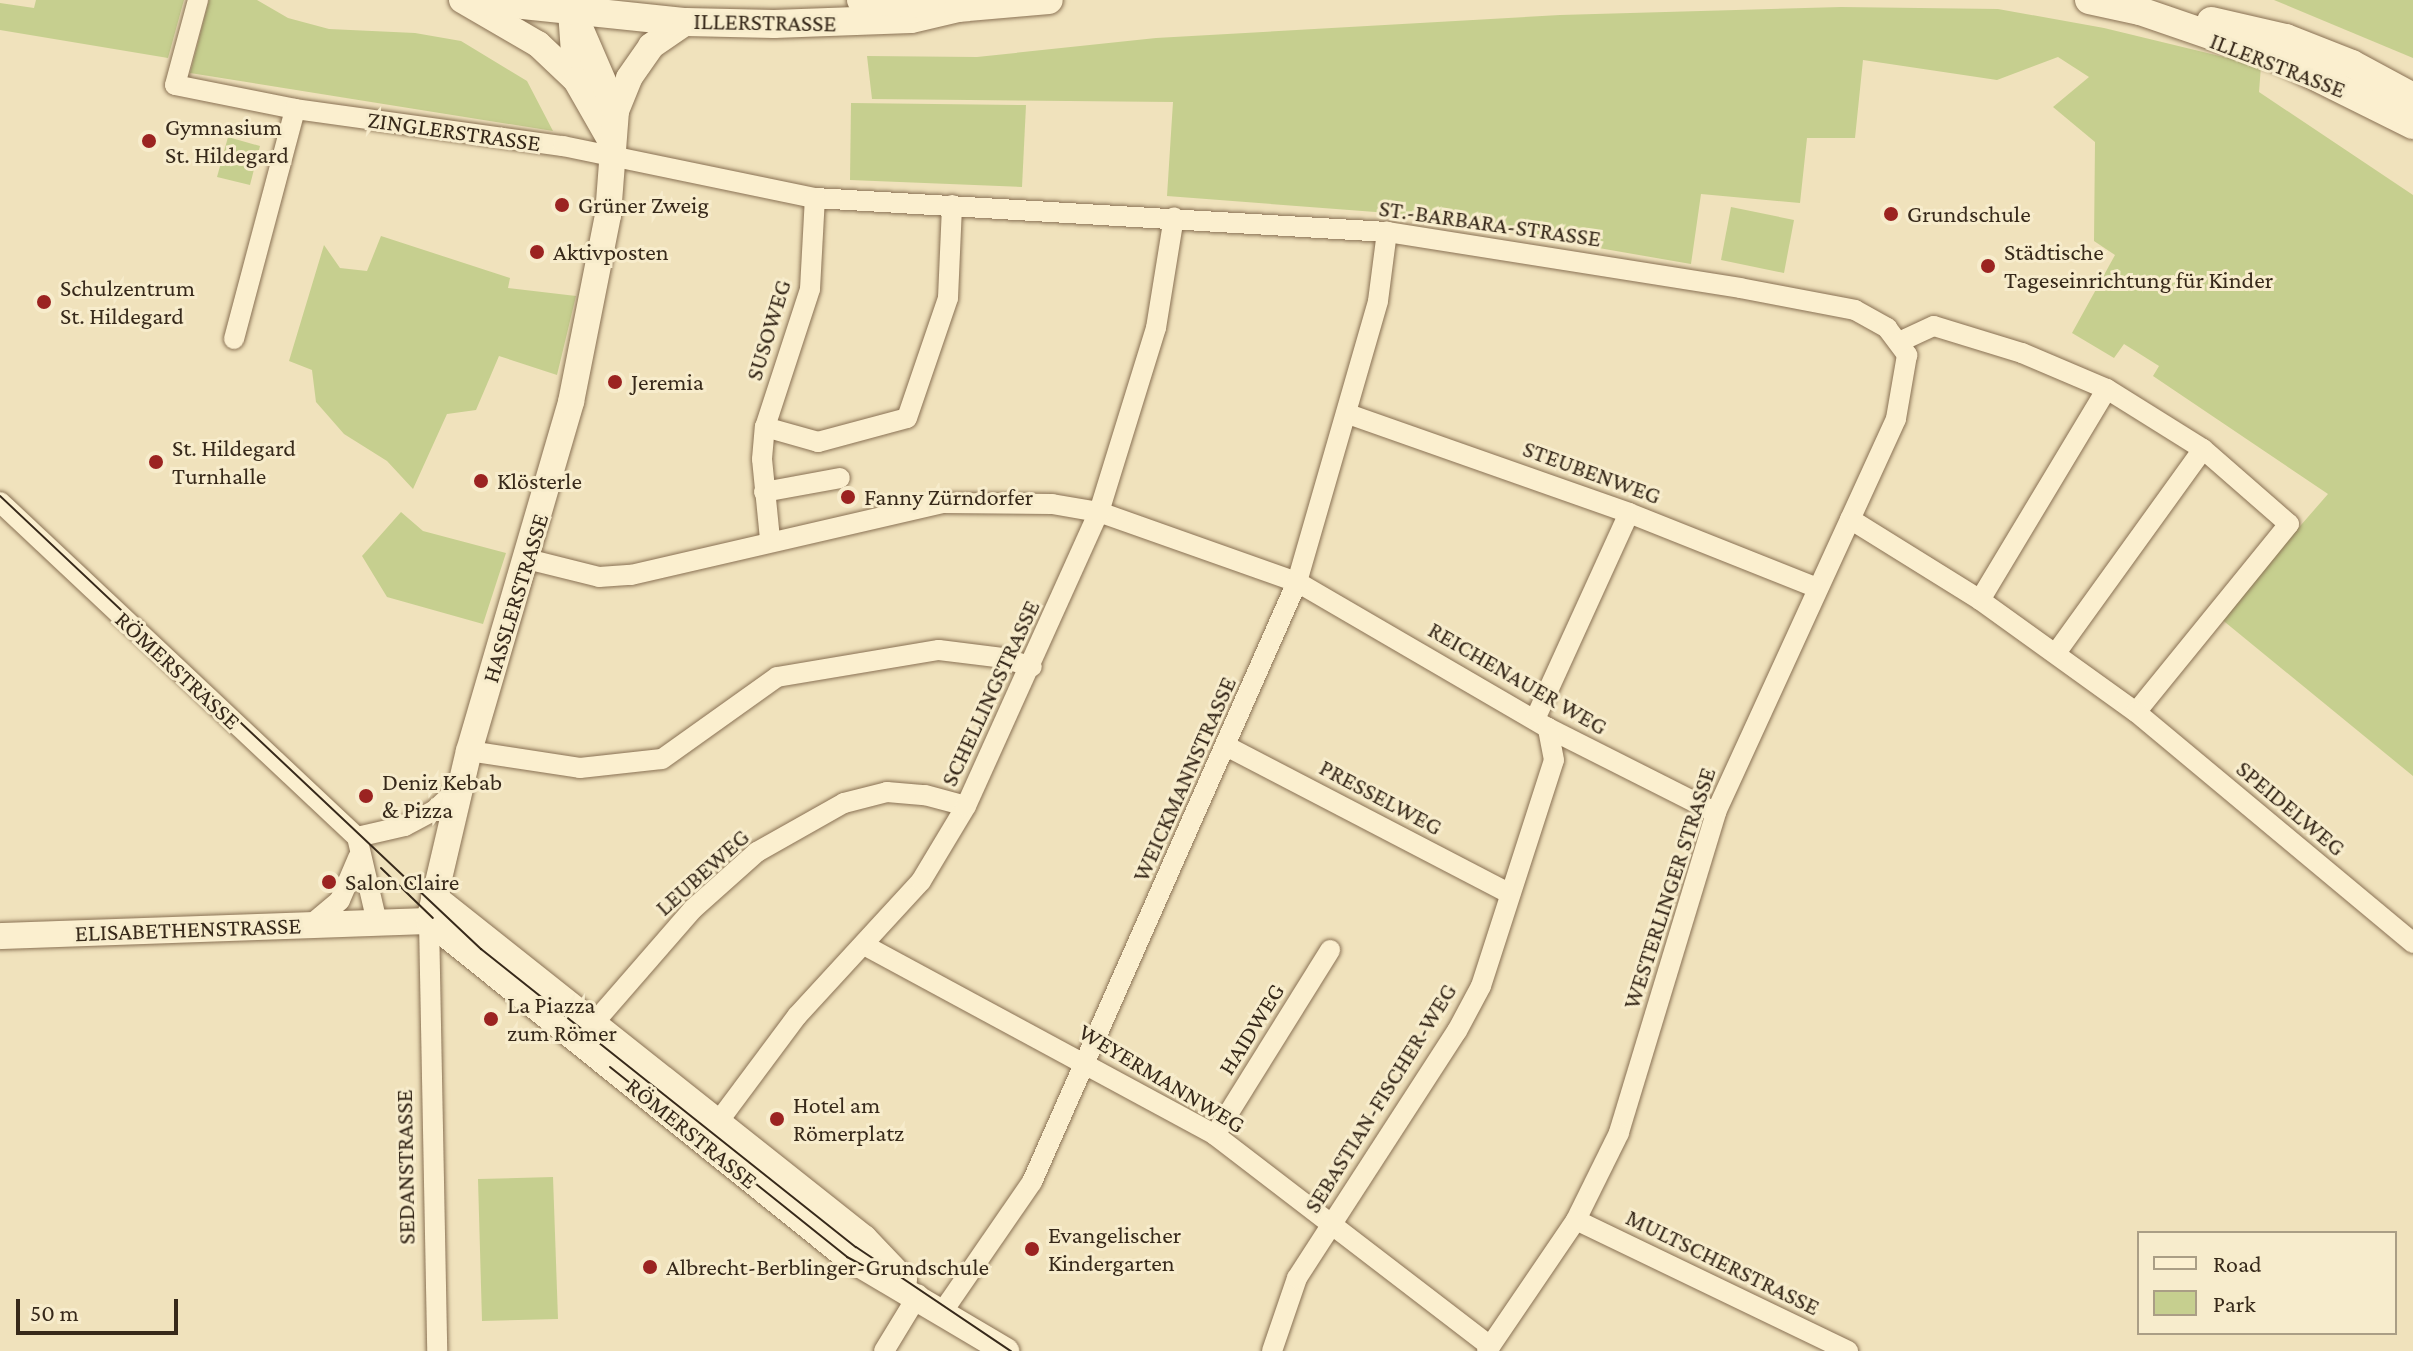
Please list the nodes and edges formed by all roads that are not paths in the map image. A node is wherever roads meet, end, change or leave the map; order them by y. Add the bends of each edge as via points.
1 (198, 0) edge
2 (462, 0) edge
3 (475, 0) edge
4 (861, 0) edge
5 (1049, 0) edge
6 (2089, 0) edge
7 (570, 6) edge
8 (958, 8) junction
9 (2140, 11) junction
10 (686, 22) junction
11 (576, 80) junction
12 (2413, 97) edge
13 (295, 109) junction
14 (616, 111) junction
15 (2413, 125) edge
16 (612, 150) junction
17 (815, 198) junction
18 (952, 205) junction
19 (1174, 217) junction
20 (1387, 232) junction
21 (234, 339) dead end
22 (1899, 342) junction
23 (2107, 389) junction
24 (1348, 414) junction
25 (765, 427) junction
26 (2203, 449) junction
27 (840, 478) dead end
28 (764, 492) junction
29 (0, 502) edge
30 (1099, 512) junction
31 (1629, 513) junction
32 (1850, 519) junction
33 (770, 539) junction
34 (527, 559) junction
35 (1297, 582) junction
36 (1815, 587) junction
37 (1980, 600) junction
38 (2056, 653) junction
39 (1032, 667) junction
40 (2136, 712) junction
41 (1542, 723) junction
42 (1228, 747) junction
43 (469, 751) junction
44 (460, 787) junction
45 (966, 806) junction
46 (1716, 813) junction
47 (358, 846) junction
48 (1510, 894) junction
49 (431, 909) junction
50 (377, 922) junction
51 (313, 923) junction
52 (0, 936) edge
53 (2413, 943) edge
54 (864, 945) junction
55 (481, 950) junction
56 (1330, 950) dead end
57 (593, 1024) junction
58 (1086, 1061) junction
59 (718, 1122) junction
60 (1215, 1135) junction
61 (1576, 1220) junction
62 (1331, 1224) junction
63 (918, 1295) junction
64 (943, 1311) junction
65 (1489, 1349) edge
66 (437, 1351) edge
67 (884, 1351) edge
68 (1006, 1351) edge
69 (1272, 1351) edge
70 (1848, 1351) edge

1 - 13 street, ZINGLERSTRASSE via 175,85
2 - 11 street via 538,44
3 - 7 main road
4 - 8 main road, ILLERSTRASSE
5 - 8 main road, ILLERSTRASSE
6 - 9 main road, ILLERSTRASSE
7 - 10 main road, ILLERSTRASSE
7 - 11 street
7 - 14 street, HASSLERSTRASSE via 596,53
8 - 10 main road, ILLERSTRASSE via 911,19 856,23
9 - 12 main road, ILLERSTRASSE via 2177,13 2286,38 2352,64
9 - 15 main road, ILLERSTRASSE via 2282,60
10 - 14 street via 651,46 629,78
11 - 16 street
13 - 16 street, ZINGLERSTRASSE
13 - 21 street
14 - 16 street, HASSLERSTRASSE
16 - 17 street, ST.-BARBARA-STRASSE
16 - 34 street, HASSLERSTRASSE via 598,277 571,402
17 - 18 street, ST.-BARBARA-STRASSE
17 - 25 street, SUSOWEG via 810,289
18 - 19 street, ST.-BARBARA-STRASSE
18 - 25 street via 948,298 907,418 818,442
19 - 20 street, ST.-BARBARA-STRASSE
19 - 30 street, SCHELLINGSTRASSE via 1156,328
20 - 22 street, ST.-BARBARA-STRASSE via 1855,310 1887,328
20 - 24 street, WEICKMANNSTRASSE via 1378,301
22 - 23 street via 1934,326 2022,353
22 - 32 street, WESTERLINGER STRASSE via 1907,355 1896,419
23 - 26 street
23 - 37 street
24 - 31 street, STEUBENWEG
24 - 35 street, WEICKMANNSTRASSE
25 - 28 street, SUSOWEG
26 - 38 street
26 - 40 street via 2289,524
27 - 28 street
28 - 33 street, SUSOWEG
29 - 47 street, RÖMERSTRASSE
30 - 33 street, REICHENAUER WEG via 1052,504 943,503
30 - 35 street, REICHENAUER WEG
30 - 39 street, SCHELLINGSTRASSE
31 - 36 street, STEUBENWEG
31 - 41 street
32 - 36 street, WESTERLINGER STRASSE
32 - 37 street, SPEIDELWEG
33 - 34 street, REICHENAUER WEG via 631,575 599,577
34 - 43 street, HASSLERSTRASSE
35 - 41 street, REICHENAUER WEG
35 - 42 street, WEICKMANNSTRASSE
36 - 46 street, WESTERLINGER STRASSE
37 - 38 street, SPEIDELWEG
38 - 40 street, SPEIDELWEG
39 - 43 street via 939,650 777,677 662,759 580,768
39 - 45 street, SCHELLINGSTRASSE
40 - 53 street, SPEIDELWEG
41 - 46 street, REICHENAUER WEG
41 - 48 street, SEBASTIAN-FISCHER-WEG via 1554,760
42 - 48 street, PRESSELWEG
42 - 58 street, WEICKMANNSTRASSE
43 - 44 street, HASSLERSTRASSE
44 - 47 street via 435,810
44 - 49 street, HASSLERSTRASSE
45 - 54 street, SCHELLINGSTRASSE via 921,881
45 - 57 street, LEUBEWEG via 887,792 844,803 757,852 693,909
46 - 61 street, WESTERLINGER STRASSE via 1619,1133
47 - 50 street
47 - 51 street via 348,888
48 - 62 street, SEBASTIAN-FISCHER-WEG via 1481,986 1457,1031
49 - 50 street, ELISABETHENSTRASSE
49 - 55 street
49 - 66 street, SEDANSTRASSE
50 - 51 street, ELISABETHENSTRASSE
51 - 52 street, ELISABETHENSTRASSE
54 - 58 street, WEYERMANNWEG
54 - 59 street, SCHELLINGSTRASSE via 797,1016
55 - 57 street, RÖMERSTRASSE
55 - 63 street, RÖMERSTRASSE via 847,1257
56 - 60 street, HAIDWEG
57 - 59 street, RÖMERSTRASSE
58 - 60 street, WEYERMANNWEG
58 - 64 street, WEICKMANNSTRASSE via 1032,1182
59 - 63 street, RÖMERSTRASSE via 864,1238
60 - 62 street, WEYERMANNWEG
61 - 65 street, WESTERLINGER STRASSE
61 - 70 street, MULTSCHERSTRASSE
62 - 65 street, WEYERMANNWEG
62 - 69 street, SEBASTIAN-FISCHER-WEG via 1297,1278
63 - 64 street, RÖMERSTRASSE
63 - 67 street
64 - 68 street, RÖMERSTRASSE

